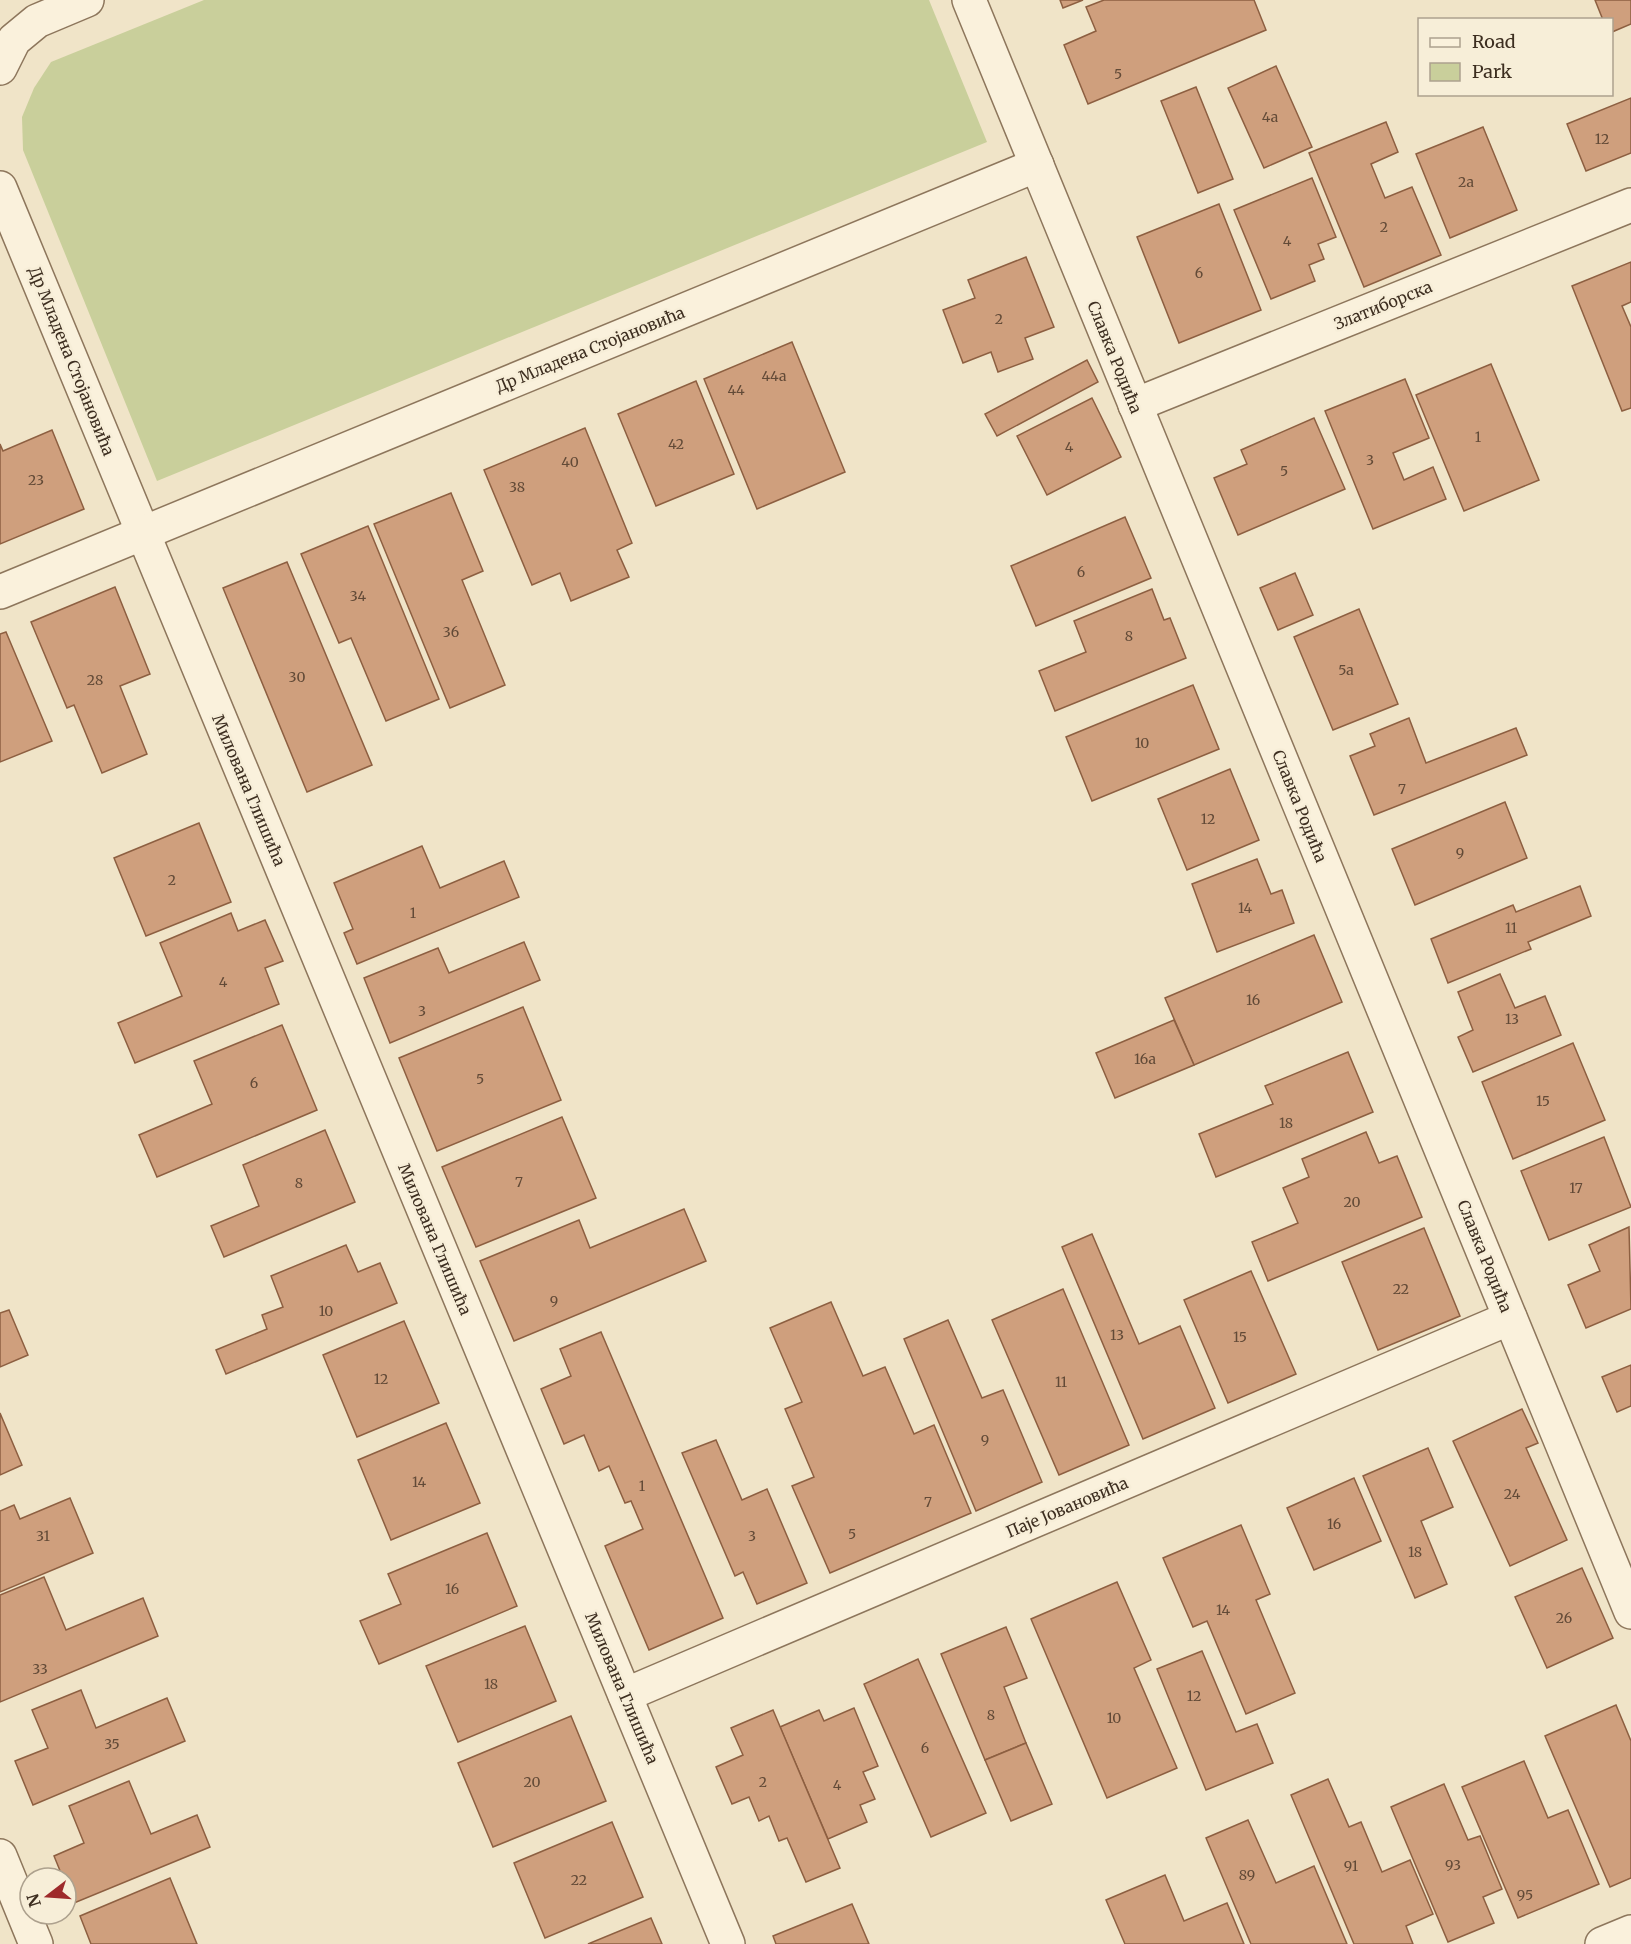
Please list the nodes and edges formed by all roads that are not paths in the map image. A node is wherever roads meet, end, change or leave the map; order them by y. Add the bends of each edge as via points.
1 (87, 0) edge
2 (969, 0) edge
3 (0, 68) edge
4 (1037, 165) junction
5 (0, 188) edge
6 (1631, 205) edge
7 (1135, 405) junction
8 (143, 534) junction
9 (0, 592) edge
10 (1510, 1318) junction
11 (1631, 1612) edge
12 (625, 1695) junction
13 (0, 1856) edge
14 (1631, 1932) edge
15 (36, 1944) edge
16 (728, 1944) edge
17 (1602, 1944) edge

1 - 3 street via 37,21 14,40
2 - 4 street, Славка Родића
4 - 7 street, Славка Родића
4 - 8 street, Др Младена Стојановића
5 - 8 street, Др Младена Стојановића
6 - 7 street, Златиборска
7 - 10 street, Славка Родића
8 - 9 street, Др Младена Стојановића
8 - 12 street, Милована Глишића
10 - 11 street, Славка Родића
10 - 12 street, Паје Јовановића
12 - 16 street, Милована Глишића
13 - 15 street
14 - 17 street

